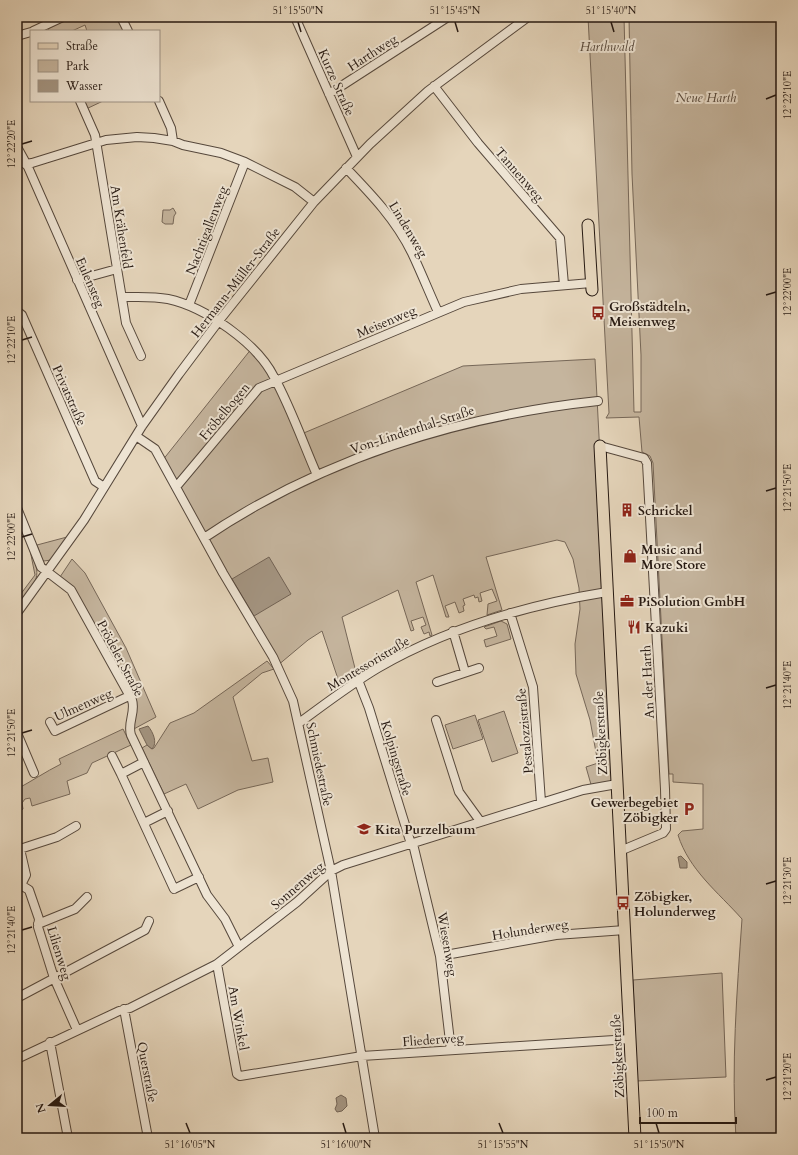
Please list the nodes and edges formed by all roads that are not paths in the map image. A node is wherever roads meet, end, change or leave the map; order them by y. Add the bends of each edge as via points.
1 (63, 17) edge
2 (122, 17) edge
3 (295, 17) edge
4 (448, 17) edge
5 (528, 17) edge
6 (47, 28) edge
7 (37, 30) edge
8 (128, 30) edge
9 (30, 32) edge
10 (17, 36) edge
11 (434, 86) junction
12 (329, 94) junction
13 (80, 102) edge
14 (159, 102) edge
15 (173, 141) junction
16 (97, 144) junction
17 (17, 147) edge
18 (357, 157) junction
19 (245, 162) junction
20 (25, 164) junction
21 (346, 168) junction
22 (314, 202) junction
23 (588, 225) dead end
24 (117, 269) junction
25 (77, 280) junction
26 (564, 285) junction
27 (591, 287) joint
28 (123, 297) junction
29 (189, 305) junction
30 (17, 311) edge
31 (438, 312) junction
32 (218, 322) junction
33 (141, 356) dead end
34 (276, 381) junction
35 (598, 401) dead end
36 (142, 426) junction
37 (136, 436) junction
38 (600, 446) joint
39 (317, 475) junction
40 (176, 487) junction
41 (104, 488) junction
42 (17, 508) edge
43 (204, 538) junction
44 (46, 572) junction
45 (607, 592) junction
46 (17, 613) edge
47 (510, 613) junction
48 (453, 631) junction
49 (479, 668) dead end
50 (465, 672) junction
51 (358, 680) junction
52 (437, 682) dead end
53 (129, 696) junction
54 (436, 720) dead end
55 (50, 722) dead end
56 (299, 723) junction
57 (17, 733) edge
58 (112, 756) dead end
59 (144, 762) junction
60 (34, 773) dead end
61 (121, 774) junction
62 (617, 784) junction
63 (541, 802) junction
64 (168, 811) junction
65 (480, 821) junction
66 (144, 823) junction
67 (76, 826) dead end
68 (412, 844) junction
69 (620, 851) junction
70 (331, 871) junction
71 (199, 877) junction
72 (19, 885) edge
73 (87, 897) dead end
74 (149, 921) dead end
75 (38, 924) junction
76 (625, 930) junction
77 (239, 947) junction
78 (440, 956) junction
79 (218, 964) junction
80 (54, 978) junction
81 (17, 998) edge
82 (124, 1009) junction
83 (77, 1030) junction
84 (630, 1039) junction
85 (50, 1042) junction
86 (451, 1050) junction
87 (362, 1056) junction
88 (17, 1059) edge
89 (240, 1076) joint
90 (68, 1138) edge
91 (148, 1138) edge
92 (376, 1138) edge
93 (636, 1138) edge

1 - 6 street
2 - 8 street
3 - 12 street, Kurze Straße
4 - 12 street, Harthweg
5 - 11 street, Hermann-Müller-Straße
6 - 7 street
9 - 10 street
11 - 18 street, Hermann-Müller-Straße
11 - 26 street, Tannenweg via 483,149 560,238
12 - 18 street, Kurze Straße
13 - 16 street, Am Krähenfeld
14 - 15 street via 171,128
15 - 16 street via 137,137 113,139
15 - 19 street
16 - 20 street
16 - 24 street, Am Krähenfeld
17 - 20 street, Eulensteg
18 - 21 street, Hermann-Müller-Straße
19 - 22 street via 295,187
19 - 29 street, Nachtigallenweg
20 - 25 street, Eulensteg
21 - 22 street, Hermann-Müller-Straße
21 - 31 street, Lindenweg via 371,194 402,236
22 - 32 street, Hermann-Müller-Straße
23 - 27 main road
24 - 25 street
24 - 28 street, Am Krähenfeld
25 - 36 street, Eulensteg
26 - 27 street, Meisenweg
26 - 31 street, Meisenweg via 492,294
28 - 29 street via 158,297
28 - 33 street, Am Krähenfeld via 126,323
29 - 32 street
30 - 41 street, Privatstraße via 21,314 95,481
31 - 34 street, Meisenweg
32 - 34 street via 253,349
32 - 36 street, Hermann-Müller-Straße
34 - 39 street
34 - 40 street, Fröbelbogen via 259,388
35 - 39 street, Von-Lindenthal-Straße via 518,412 455,426 382,449
36 - 37 street, Hermann-Müller-Straße
37 - 40 street, Schmiedestraße via 155,449
37 - 41 street, Hermann-Müller-Straße
38 - 45 main road, Zöbigkerstraße
38 - 69 street, An der Harth via 644,458 647,463 665,789 666,829 663,833
39 - 43 street, Von-Lindenthal-Straße via 258,505
40 - 43 street, Schmiedestraße
41 - 44 street, Hermann-Müller-Straße
42 - 44 street via 41,567
43 - 56 street, Schmiedestraße via 273,657 293,701
44 - 46 street, Hermann-Müller-Straße
44 - 53 street, Prödeler Straße via 71,590
45 - 47 street, Montessoristraße
45 - 62 main road, Zöbigkerstraße
47 - 48 street, Montessoristraße
47 - 63 street, Pestalozzistraße via 533,687
48 - 50 street
48 - 51 street, Montessoristraße via 396,658
49 - 50 street
50 - 52 street
51 - 56 street, Montessoristraße
51 - 68 street, Kolpingstraße
53 - 55 street, Ulmenweg via 55,731
53 - 59 street, Prödeler Straße via 134,707 129,730
54 - 65 street via 459,792
56 - 70 street, Schmiedestraße
57 - 60 street
58 - 61 street
59 - 61 street
59 - 64 street, Prödeler Straße
61 - 66 street
62 - 63 street, Sonnenweg
62 - 69 main road, Zöbigkerstraße
63 - 65 street, Sonnenweg
64 - 66 street
64 - 71 street, Prödeler Straße
65 - 68 street, Sonnenweg
66 - 71 street via 174,889
67 - 72 street via 58,837 20,849 26,875
68 - 70 street, Sonnenweg
68 - 78 street, Wiesenweg
69 - 76 main road, Zöbigkerstraße
70 - 77 street, Sonnenweg via 297,902
70 - 87 street, Schmiedestraße
71 - 77 street, Prödeler Straße via 207,896 225,918
72 - 75 street, Lilienweg via 29,890 39,919
73 - 75 street via 75,909
74 - 80 street via 145,930
75 - 80 street, Lilienweg
76 - 78 street, Holunderweg via 556,935
76 - 84 main road, Zöbigkerstraße
77 - 79 street, Sonnenweg
78 - 86 street, Wiesenweg
79 - 82 street, Sonnenweg
79 - 89 street, Am Winkel via 237,1074
80 - 81 street
80 - 83 street, Lilienweg
82 - 83 street, Sonnenweg
82 - 91 street, Querstraße
83 - 85 street, Sonnenweg
84 - 86 street, Fliederweg
84 - 93 main road, Zöbigkerstraße
85 - 88 street, Sonnenweg
85 - 90 street
86 - 87 street, Fliederweg
87 - 89 street, Fliederweg
87 - 92 street, Schmiedestraße

